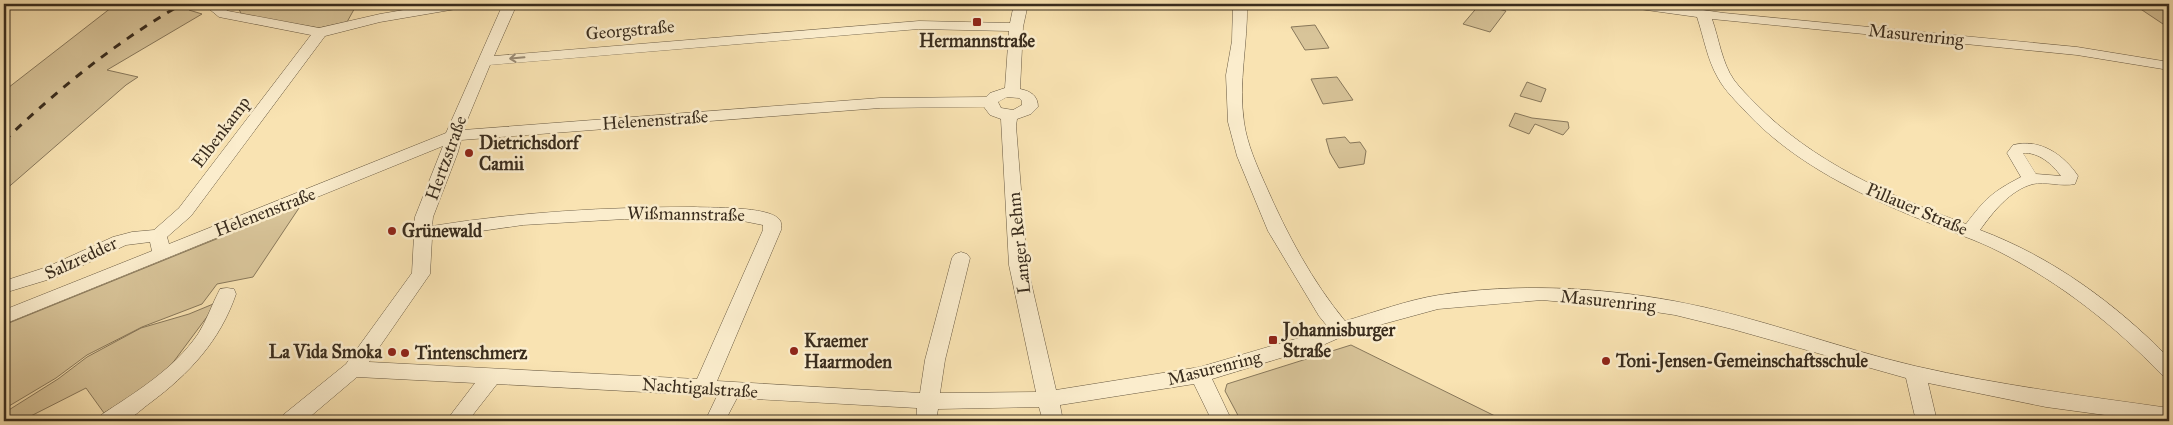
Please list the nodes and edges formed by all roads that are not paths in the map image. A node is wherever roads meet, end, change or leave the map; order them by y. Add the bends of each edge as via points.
1 (462, 4) edge
2 (510, 4) edge
3 (1021, 4) edge
4 (1240, 4) edge
5 (1632, 4) edge
6 (215, 8) dead end
7 (1704, 15) junction
8 (1016, 27) junction
9 (320, 34) junction
10 (486, 61) junction
11 (2169, 66) edge
12 (1012, 92) junction
13 (990, 102) junction
14 (1009, 115) junction
15 (453, 136) junction
16 (2030, 179) dead end
17 (1970, 231) junction
18 (422, 234) junction
19 (160, 244) junction
20 (961, 258) dead end
21 (4, 287) edge
22 (227, 294) dead end
23 (4, 317) edge
24 (1341, 329) junction
25 (353, 369) junction
26 (2169, 370) edge
27 (1915, 373) junction
28 (1200, 375) junction
29 (492, 376) junction
30 (704, 387) junction
31 (730, 390) junction
32 (1048, 399) junction
33 (930, 401) junction
34 (2169, 416) edge
35 (109, 421) edge
36 (292, 421) edge
37 (456, 421) edge
38 (715, 421) edge
39 (926, 421) edge
40 (1053, 421) edge
41 (1222, 421) edge
42 (1926, 421) edge

1 - 9 street via 380,18
2 - 10 street, Hertzstraße
3 - 8 street
4 - 24 street via 1234,74 1236,122 1245,156 1277,231 1326,311
5 - 7 street, Masurenring
6 - 9 street via 224,14
7 - 11 street, Masurenring via 2076,51
7 - 17 street, Pillauer Straße via 1727,80 1773,129 1850,180
8 -> 10 street, Georgstraße via 919,25
8 - 12 street
9 - 19 street, Elbenkamp
10 - 15 street, Hertzstraße
12 - 13 street via 1000,94
12 - 14 street via 1023,94 1031,104 1026,110
13 - 14 street via 992,110
13 - 15 street, Helenenstraße via 880,103
14 - 32 street, Langer Rehm via 1018,265
15 - 18 street, Hertzstraße via 450,152 424,217
15 - 19 street, Helenenstraße
16 - 17 street via 2002,194
17 - 26 street, Pillauer Straße via 2022,256 2085,294 2117,318
18 - 25 street, Hertzstraße via 421,274
18 - 30 street, Wißmannstraße via 511,220 600,213 760,216 772,222 772,230
19 - 21 street, Salzredder via 142,234 122,239 58,270
19 - 23 street, Helenenstraße
20 - 33 street via 935,360
22 - 35 street via 213,326 189,360 171,377
24 - 27 street, Masurenring via 1438,302 1542,294 1583,296 1675,308 1719,318
24 - 28 street, Masurenring via 1316,340
25 - 29 street, Nachtigalstraße
25 - 36 street, Hertzstraße
27 - 34 street, Masurenring via 2055,400
27 - 42 street
28 - 32 street, Masurenring
28 - 41 street
29 - 30 street, Nachtigalstraße
29 - 37 street
30 - 31 street, Nachtigalstraße
31 - 33 street, Nachtigalstraße
31 - 38 street
32 - 33 street, Nachtigalstraße
32 - 40 street, Langer Rehm
33 - 39 street

